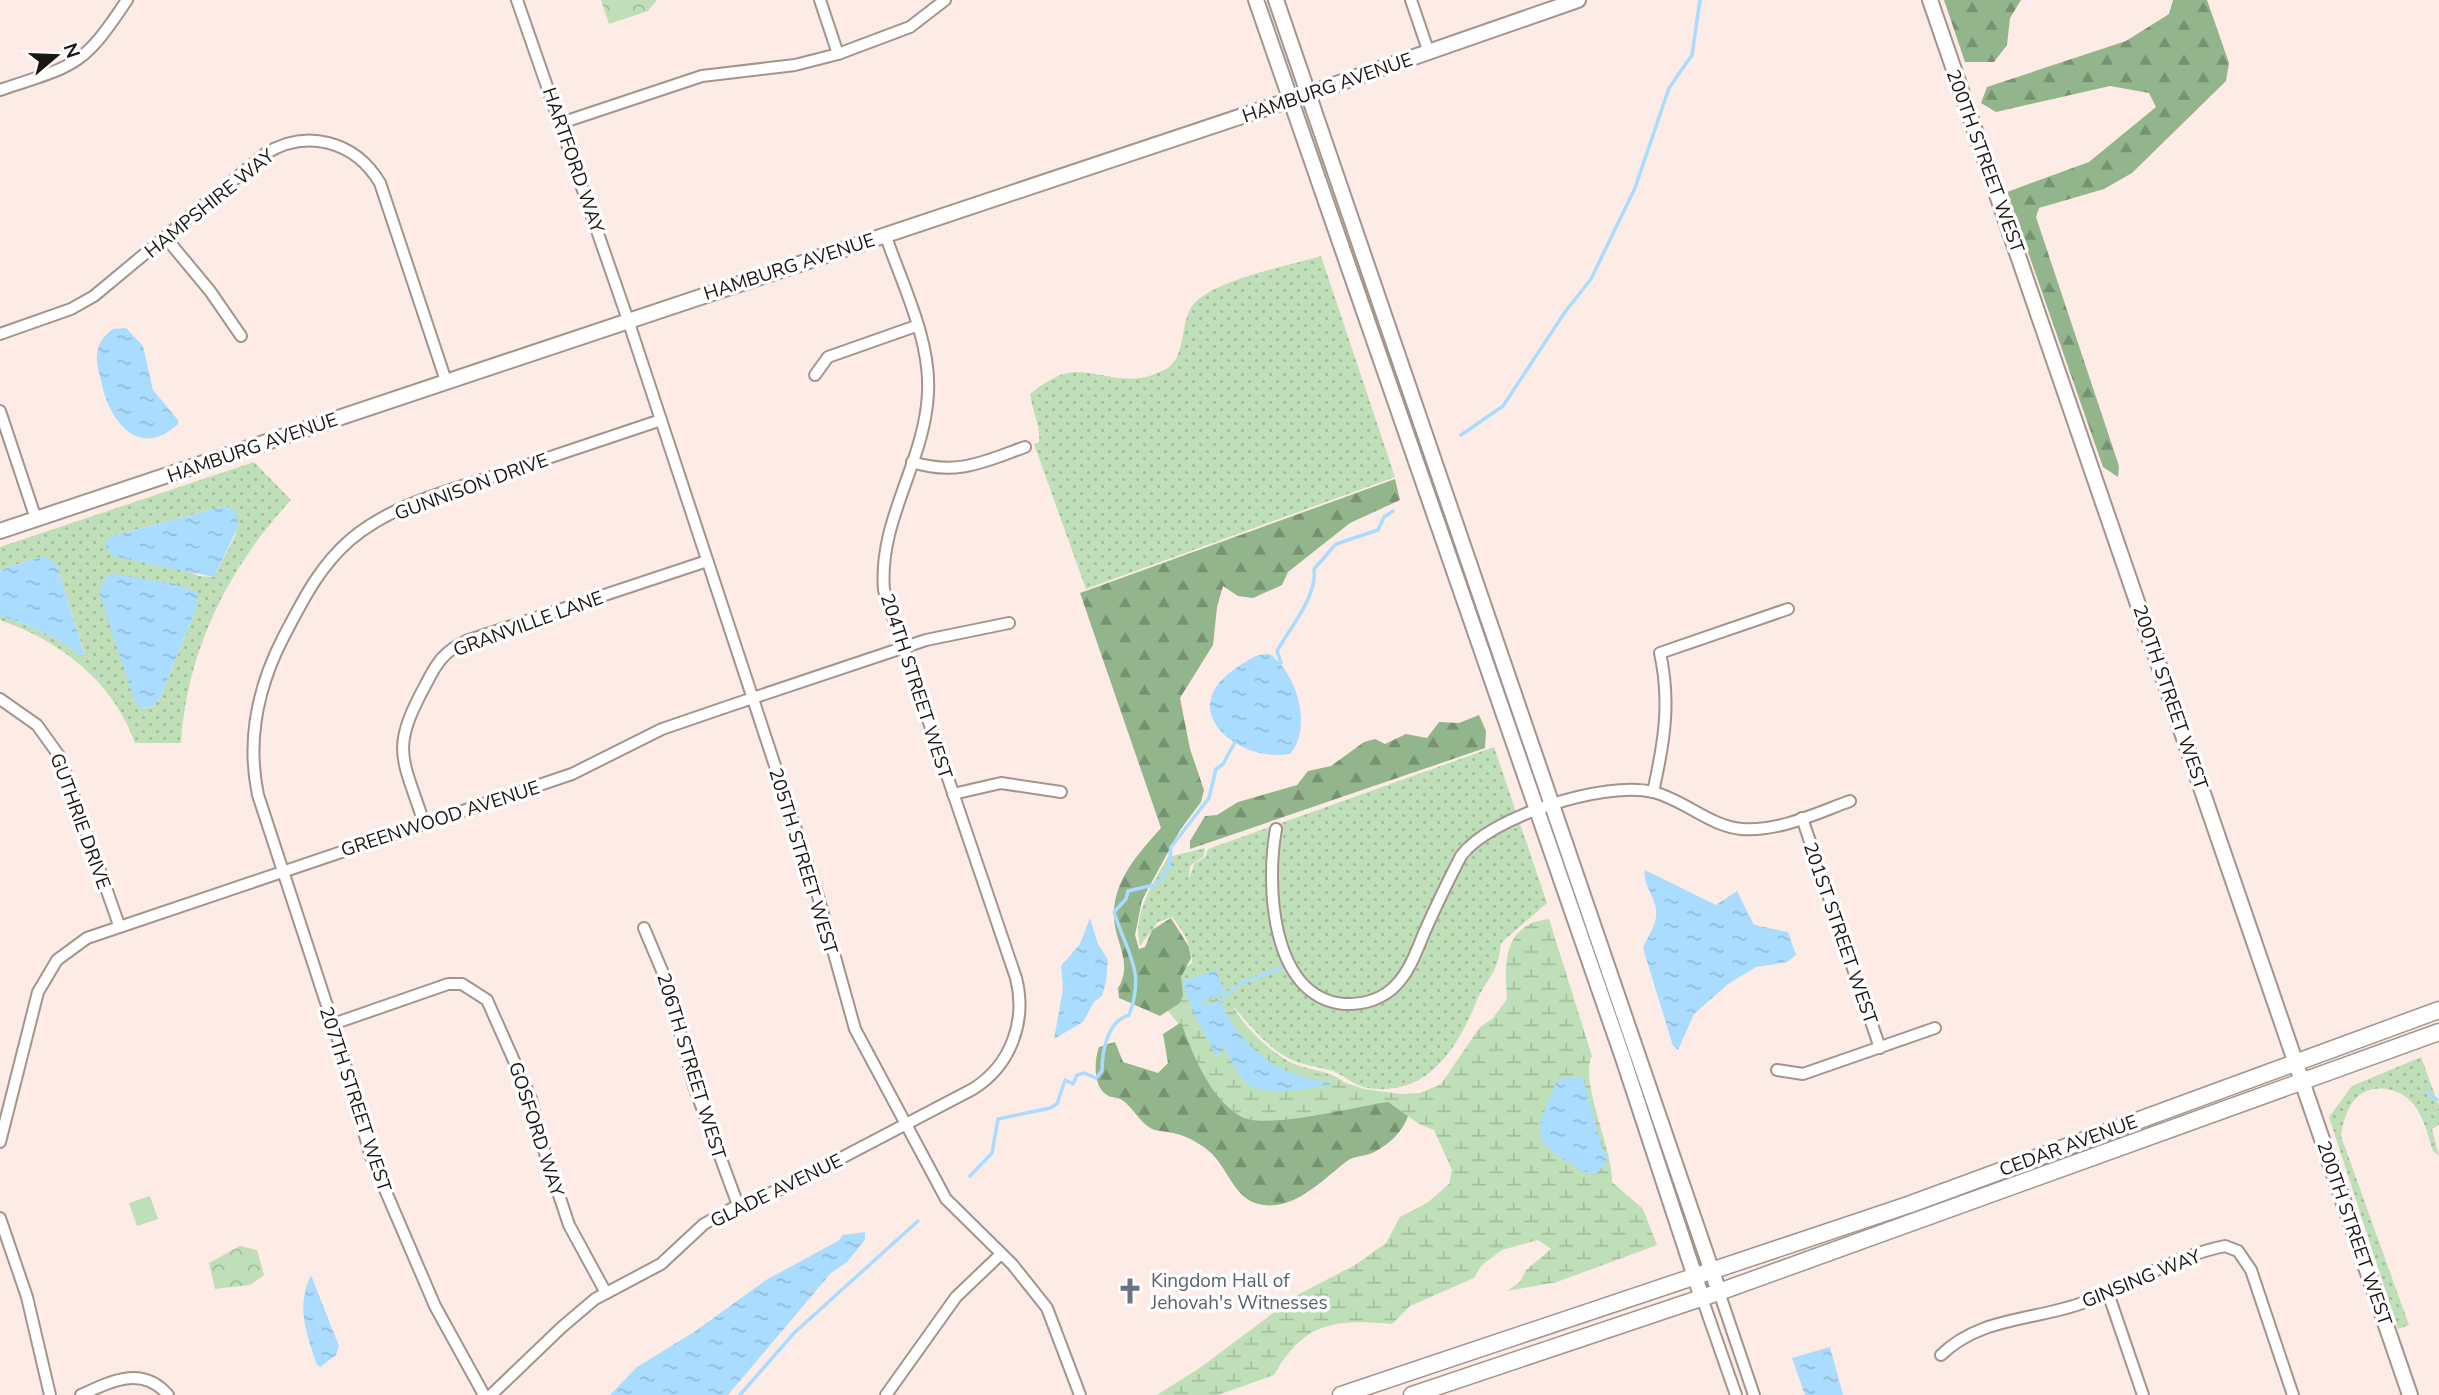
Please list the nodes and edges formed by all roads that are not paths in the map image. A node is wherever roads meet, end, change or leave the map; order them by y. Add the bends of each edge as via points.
1 (127, 0) edge
2 (517, 0) edge
3 (820, 0) edge
4 (945, 0) edge
5 (1256, 0) edge
6 (1276, 0) edge
7 (1411, 0) edge
8 (1930, 0) edge
9 (1574, 1) edge
10 (1429, 53) junction
11 (838, 54) junction
12 (0, 90) edge
13 (1299, 97) junction
14 (561, 123) junction
15 (885, 234) junction
16 (166, 238) junction
17 (628, 320) junction
18 (916, 327) junction
19 (0, 334) edge
20 (241, 336) dead end
21 (814, 374) dead end
22 (446, 381) junction
23 (0, 411) edge
24 (661, 420) junction
25 (1025, 447) dead end
26 (912, 462) junction
27 (36, 519) junction
28 (0, 531) edge
29 (707, 561) junction
30 (1788, 609) dead end
31 (1009, 623) dead end
32 (902, 648) junction
33 (0, 699) edge
34 (751, 699) junction
35 (1061, 792) dead end
36 (1653, 792) junction
37 (953, 794) junction
38 (1850, 801) dead end
39 (1553, 806) junction
40 (1536, 812) junction
41 (1801, 818) junction
42 (424, 823) junction
43 (1276, 830) dead end
44 (282, 870) junction
45 (119, 925) junction
46 (643, 928) dead end
47 (1014, 972) joint
48 (2439, 1010) edge
49 (333, 1024) junction
50 (1935, 1028) dead end
51 (2439, 1032) edge
52 (1880, 1048) junction
53 (2296, 1060) junction
54 (1777, 1070) dead end
55 (2303, 1082) junction
56 (4, 1105) edge
57 (903, 1123) junction
58 (0, 1142) edge
59 (738, 1205) junction
60 (0, 1218) edge
61 (4, 1243) edge
62 (1001, 1254) junction
63 (1713, 1271) junction
64 (1696, 1277) junction
65 (1719, 1292) junction
66 (606, 1293) junction
67 (2108, 1293) junction
68 (1702, 1298) junction
69 (1941, 1355) dead end
70 (50, 1395) edge
71 (81, 1395) edge
72 (168, 1395) edge
73 (484, 1395) edge
74 (491, 1395) edge
75 (886, 1395) edge
76 (1080, 1395) edge
77 (1341, 1395) edge
78 (1412, 1395) edge
79 (1736, 1395) edge
80 (1754, 1395) edge
81 (2143, 1395) edge
82 (2293, 1395) edge
83 (2410, 1395) edge

1 - 12 street via 97,44 78,61
2 - 14 street, HARTFORD WAY
3 - 11 street
4 - 11 street via 910,27
5 - 13 street
6 - 13 street
7 - 10 street
8 - 53 street, 200TH STREET WEST
9 - 10 street, HAMBURG AVENUE
10 - 13 street, HAMBURG AVENUE
11 - 14 street via 795,65 702,76
13 - 15 street, HAMBURG AVENUE
13 - 39 street
13 - 40 street
14 - 17 street, HARTFORD WAY
15 - 17 street, HAMBURG AVENUE
15 - 18 street, 204TH STREET WEST
16 - 19 street, HAMPSHIRE WAY via 87,301
16 - 20 street
16 - 22 street, HAMPSHIRE WAY via 270,151 314,140 348,150 366,163 382,187
17 - 22 street, HAMBURG AVENUE
17 - 24 street, 205TH STREET WEST
18 - 21 street via 828,357
18 - 26 street, 204TH STREET WEST via 927,364 928,396
22 - 27 street, HAMBURG AVENUE
23 - 27 street
24 - 29 street, 205TH STREET WEST
24 - 44 street, GUNNISON DRIVE via 403,507 368,527 327,564 308,589 274,656 255,716 257,790
25 - 26 street via 957,470
26 - 32 street, 204TH STREET WEST via 886,538 883,568 886,600
27 - 28 street, HAMBURG AVENUE
29 - 34 street, 205TH STREET WEST
29 - 42 street, GRANVILLE LANE via 466,641 443,656 408,716 401,738 404,764
30 - 36 street via 1660,653 1667,722
31 - 32 street, GREENWOOD AVENUE
32 - 34 street, GREENWOOD AVENUE
32 - 37 street, 204TH STREET WEST
33 - 45 street, GUTHRIE DRIVE via 37,724 60,757
34 - 42 street, GREENWOOD AVENUE via 662,729 572,774
34 - 57 street, 205TH STREET WEST via 818,896 849,1014
35 - 37 street via 1001,783
36 - 39 street via 1608,790
36 - 41 street via 1728,826 1756,829
37 - 47 street, 204TH STREET WEST
38 - 41 street
39 - 40 street
39 - 63 street
40 - 43 street via 1491,829 1471,843 1397,985 1370,1001 1352,1004 1321,998 1297,977 1291,965 1271,895
40 - 64 street
41 - 52 street, 201ST STREET WEST
42 - 44 street, GREENWOOD AVENUE
44 - 45 street, GREENWOOD AVENUE
44 - 49 street, 207TH STREET WEST
45 - 56 street, GREENWOOD AVENUE via 76,944 57,960 43,981
46 - 59 street, 206TH STREET WEST via 668,985 694,1086
47 - 57 street, GLADE AVENUE via 1018,1026 996,1069 973,1088
48 - 53 main road, CEDAR AVENUE
49 - 66 street, GOSFORD WAY via 448,984 462,985 487,1000 531,1099 569,1225
49 - 73 street, 207TH STREET WEST via 369,1152 397,1222 448,1334
50 - 52 street
51 - 55 main road, CEDAR AVENUE
52 - 54 street via 1803,1074
53 - 55 street, 200TH STREET WEST
53 - 63 main road, CEDAR AVENUE via 1908,1205
55 - 65 main road, CEDAR AVENUE
55 - 83 street, 200TH STREET WEST
56 - 58 street, GREENWOOD AVENUE
57 - 59 street, GLADE AVENUE via 784,1188
57 - 62 street, 205TH STREET WEST via 946,1199
59 - 66 street, GLADE AVENUE via 704,1224 661,1264
60 - 61 street
61 - 70 street via 27,1297
62 - 75 street via 956,1297
62 - 76 street, 205TH STREET WEST via 1047,1308
63 - 64 main road, CEDAR AVENUE
63 - 65 street
64 - 68 street
64 - 77 main road, CEDAR AVENUE
65 - 68 main road, CEDAR AVENUE
65 - 80 street
66 - 74 street, GLADE AVENUE via 562,1326
67 - 69 street, GINSING WAY via 1980,1329 1956,1340
67 - 81 street
67 - 82 street, GINSING WAY via 2154,1269 2217,1248 2233,1248 2251,1270
68 - 78 main road, CEDAR AVENUE
68 - 79 street
71 - 72 street via 128,1377 155,1383

